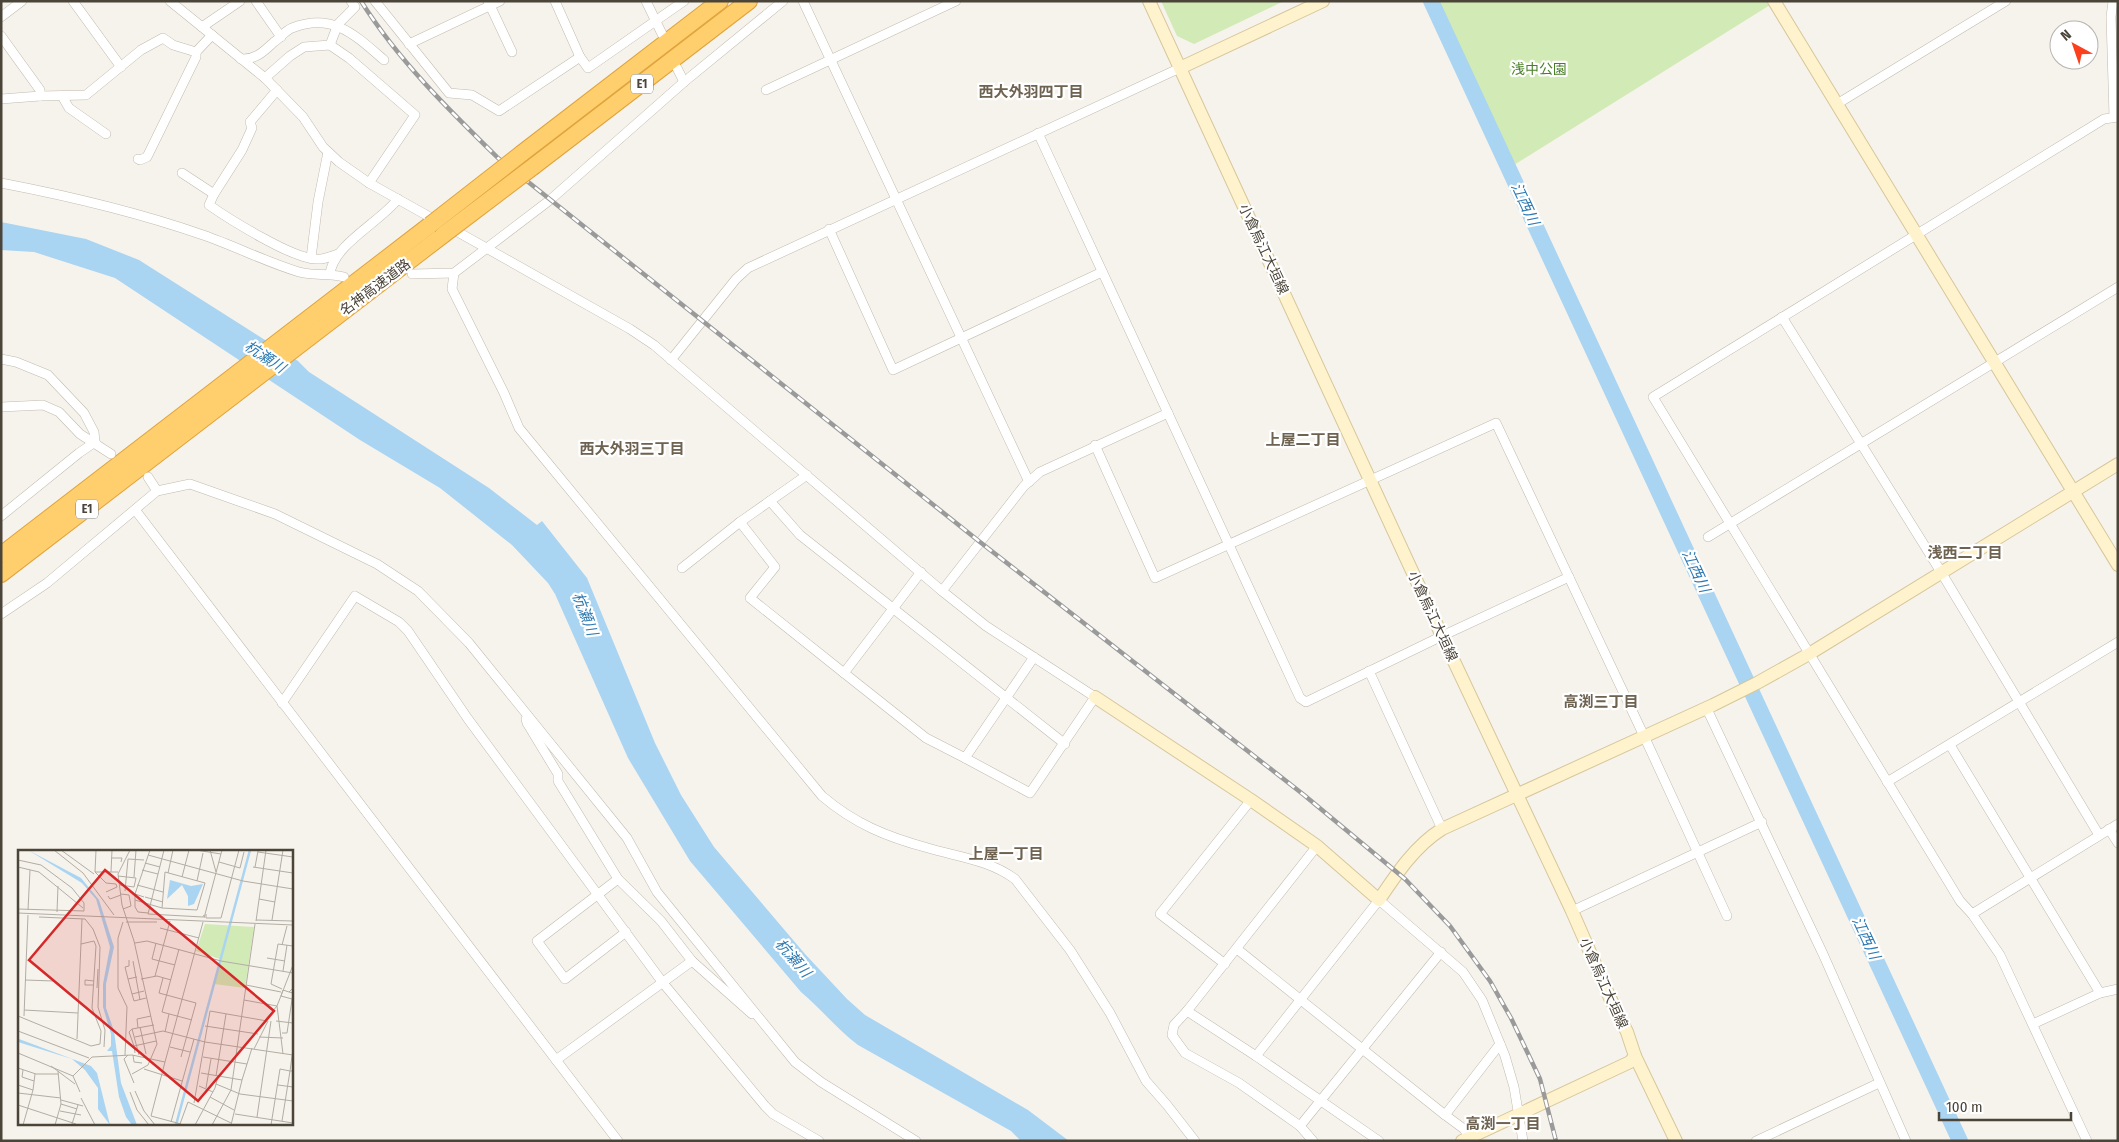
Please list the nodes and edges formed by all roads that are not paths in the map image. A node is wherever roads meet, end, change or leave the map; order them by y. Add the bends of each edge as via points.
1 (22, 1) edge
2 (73, 1) edge
3 (170, 1) edge
4 (240, 1) edge
5 (256, 1) edge
6 (351, 1) edge
7 (375, 1) edge
8 (500, 1) edge
9 (555, 1) edge
10 (646, 1) edge
11 (684, 1) edge
12 (720, 1) edge
13 (749, 1) edge
14 (783, 1) edge
15 (803, 1) edge
16 (956, 1) edge
17 (1148, 1) edge
18 (1323, 1) edge
19 (1774, 1) edge
20 (2006, 1) edge
21 (2113, 1) edge
22 (489, 3) edge
23 (1, 17) edge
24 (656, 22) junction
25 (338, 25) junction
26 (202, 27) junction
27 (212, 34) junction
28 (662, 34) dead end
29 (1, 36) edge
30 (281, 37) junction
31 (409, 44) junction
32 (330, 45) junction
33 (196, 52) junction
34 (512, 52) dead end
35 (580, 58) junction
36 (242, 59) junction
37 (831, 59) junction
38 (384, 60) dead end
39 (121, 67) junction
40 (677, 68) dead end
41 (1180, 68) junction
42 (265, 78) junction
43 (684, 82) junction
44 (277, 90) junction
45 (766, 90) dead end
46 (40, 96) junction
47 (62, 96) junction
48 (1, 99) edge
49 (1837, 104) junction
50 (2116, 117) edge
51 (1038, 133) junction
52 (106, 134) dead end
53 (328, 152) junction
54 (138, 159) dead end
55 (182, 173) dead end
56 (1, 183) edge
57 (369, 184) junction
58 (214, 194) junction
59 (398, 199) junction
60 (896, 199) junction
61 (829, 229) junction
62 (1916, 234) junction
63 (487, 248) junction
64 (338, 254) junction
65 (311, 258) junction
66 (1102, 272) junction
67 (454, 273) junction
68 (330, 274) junction
69 (412, 274) dead end
70 (344, 277) dead end
71 (2118, 286) edge
72 (1782, 317) junction
73 (312, 325) junction
74 (960, 338) junction
75 (1, 358) edge
76 (672, 360) junction
77 (1994, 363) junction
78 (1, 407) edge
79 (1168, 413) junction
80 (166, 438) junction
81 (95, 442) junction
82 (1861, 444) junction
83 (1095, 446) junction
84 (111, 454) dead end
85 (2118, 464) edge
86 (807, 475) junction
87 (148, 477) dead end
88 (1370, 479) junction
89 (1028, 482) junction
90 (157, 491) junction
91 (2072, 491) junction
92 (770, 501) junction
93 (136, 511) junction
94 (1, 516) edge
95 (740, 522) junction
96 (1729, 524) junction
97 (1708, 537) dead end
98 (1230, 545) junction
99 (1, 555) edge
100 (2118, 565) edge
101 (682, 568) dead end
102 (920, 572) junction
103 (1941, 572) junction
104 (1, 574) edge
105 (1570, 577) junction
106 (942, 591) junction
107 (893, 608) junction
108 (1, 614) edge
109 (1442, 636) junction
110 (2118, 642) edge
111 (1809, 654) junction
112 (1034, 657) junction
113 (1369, 671) junction
114 (844, 673) junction
115 (1006, 697) junction
116 (1095, 698) junction
117 (2018, 701) junction
118 (282, 703) junction
119 (1709, 706) junction
120 (526, 714) junction
121 (1644, 736) junction
122 (1064, 744) junction
123 (1950, 745) junction
124 (965, 758) junction
125 (1887, 782) junction
126 (1517, 795) junction
127 (1251, 800) junction
128 (1762, 822) junction
129 (2118, 824) edge
130 (1442, 829) junction
131 (2109, 829) junction
132 (2099, 835) junction
133 (2118, 843) edge
134 (1317, 846) junction
135 (1696, 852) junction
136 (2031, 877) junction
137 (618, 879) junction
138 (598, 895) junction
139 (1379, 900) junction
140 (1572, 911) junction
141 (1972, 914) junction
142 (1727, 916) dead end
143 (626, 932) junction
144 (1236, 949) junction
145 (1441, 952) junction
146 (692, 961) junction
147 (1225, 964) junction
148 (663, 983) junction
149 (2118, 989) edge
150 (2100, 993) junction
151 (1299, 1000) junction
152 (1187, 1011) junction
153 (761, 1018) junction
154 (2033, 1024) junction
155 (1500, 1044) junction
156 (1362, 1050) junction
157 (1256, 1056) junction
158 (1635, 1056) junction
159 (556, 1060) junction
160 (1879, 1083) junction
161 (1322, 1102) junction
162 (1518, 1114) junction
163 (1446, 1115) junction
164 (1300, 1126) junction
165 (1468, 1140) edge
166 (618, 1141) edge
167 (819, 1141) edge
168 (916, 1141) edge
169 (1195, 1141) edge
170 (1313, 1141) edge
171 (1379, 1141) edge
172 (1523, 1141) edge
173 (1676, 1141) edge
174 (1756, 1141) edge
175 (1906, 1141) edge
176 (2087, 1141) edge

1 - 23 street
2 - 39 street
3 - 26 street
4 - 26 street
5 - 30 street
6 - 25 street via 355,8
7 - 31 street
8 - 22 street
9 - 35 street
10 - 24 street
11 - 24 street
12 - 73 highway, 名神高速道路 / E1, bridge via 430,225
13 - 73 highway, 名神高速道路 / E1, bridge via 443,235
14 - 43 street
15 - 37 street
16 - 37 street
17 - 41 street, 小倉烏江大垣線
18 - 41 street
19 - 49 street
20 - 49 street
21 - 50 street
22 - 31 street
22 - 34 street
24 - 28 street
24 - 35 street via 588,68
25 - 30 street via 319,22 291,28
25 - 32 street
25 - 38 street via 355,34
26 - 27 street
27 - 33 street
27 - 36 street
29 - 46 street via 40,90
30 - 36 street via 257,56
31 - 35 street via 449,93 472,95 499,111
32 - 42 street via 304,46
32 - 57 street via 415,114
33 - 39 street via 173,45 163,38 141,50
33 - 54 street via 147,157
36 - 42 street
37 - 45 street
37 - 60 street
39 - 47 street via 86,95
40 - 43 street
41 - 51 street
41 - 88 street, 小倉烏江大垣線
42 - 44 street
43 - 63 street via 557,194
44 - 53 street via 303,117
44 - 58 street via 250,122 252,128 242,150
46 - 47 street
46 - 48 street
47 - 52 street via 69,108
49 - 62 street
50 - 62 street via 2096,124
51 - 60 street
51 - 66 street
53 - 57 street
53 - 65 street
55 - 58 street
56 - 68 street via 125,211 203,235 300,272
57 - 59 street
58 - 65 street via 209,205 235,222
59 - 63 street
59 - 64 street
60 - 61 street
60 - 74 street
61 - 74 street via 894,370
61 - 76 street via 748,268 709,311
62 - 72 street
62 - 77 street
63 - 67 street
63 - 76 street via 630,329
64 - 65 street
64 - 68 street
66 - 74 street
66 - 79 street
67 - 69 street
67 - 169 street via 452,289 519,428 822,796 844,815 880,834 988,863 1015,879 1070,950 1110,1013 1146,1081
68 - 70 street
71 - 77 street
72 - 82 street
72 - 96 street via 1653,397
73 - 80 highway, 名神高速道路 / E1
74 - 89 street
75 - 81 street via 48,375 84,413 94,432
76 - 86 street
77 - 82 street
77 - 91 street
78 - 81 street via 43,405 59,412 80,434
79 - 83 street
79 - 98 street
80 - 99 highway, 名神高速道路 / E1
80 - 104 highway, 名神高速道路 / E1
81 - 84 street
81 - 94 street
82 - 96 street
82 - 103 street
83 - 89 street via 1040,472
83 - 98 street via 1155,578
85 - 91 street
86 - 92 street
86 - 102 street
87 - 90 street
88 - 98 street
88 - 105 street via 1496,423
88 - 109 street, 小倉烏江大垣線
89 - 106 street
90 - 93 street
90 - 120 street via 190,484 275,514 377,564 418,591 436,608 469,643
91 - 100 street
91 - 103 street
92 - 95 street
92 - 107 street via 800,535
93 - 108 street via 47,583
93 - 118 street
95 - 101 street
95 - 114 street via 775,567 750,598
96 - 97 street
96 - 111 street
98 - 113 street via 1300,698 1306,702
102 - 106 street
102 - 107 street
103 - 111 street
103 - 117 street
105 - 109 street
105 - 121 street
106 - 112 street via 986,626
107 - 114 street
107 - 115 street
109 - 113 street
109 - 126 street, 小倉烏江大垣線
110 - 117 street
111 - 119 street
111 - 125 street
112 - 115 street
112 - 116 street
113 - 130 street
114 - 124 street via 926,738
115 - 122 street
115 - 124 street
116 - 122 street
116 - 127 street
117 - 123 street
117 - 132 street
118 - 138 street via 355,596 399,622
118 - 159 street
119 - 121 street
119 - 128 street
120 - 137 street via 526,723
120 - 153 street via 627,838 657,892
121 - 126 street
121 - 135 street
122 - 124 street via 1030,793
123 - 125 street
123 - 136 street
125 - 141 street via 1960,902
126 - 130 street
126 - 140 street, 小倉烏江大垣線
127 - 134 street
127 - 147 street via 1160,914
128 - 135 street
128 - 160 street
129 - 131 street
130 - 139 street via 1420,846
131 - 132 street
131 - 133 street
132 - 136 street
134 - 139 street
134 - 144 street
135 - 140 street
135 - 142 street
136 - 141 street
136 - 150 street
137 - 138 street
137 - 146 street via 661,921
138 - 143 street
138 - 143 street via 537,942 565,979
139 - 145 street
139 - 151 street
140 - 158 street, 小倉烏江大垣線
141 - 154 street via 2000,955
143 - 148 street
144 - 147 street
144 - 151 street
145 - 155 street via 1463,972 1482,1000
145 - 156 street
146 - 148 street
146 - 153 street via 750,1013
147 - 152 street
148 - 159 street
148 - 167 street via 765,1106
149 - 150 street
150 - 154 street
151 - 156 street
151 - 157 street
152 - 157 street
152 - 164 street via 1174,1026 1172,1035 1185,1053 1239,1083
153 - 168 street via 802,1067
154 - 176 street
155 - 162 street via 1510,1071
155 - 163 street
156 - 161 street
156 - 163 street
157 - 161 street
158 - 162 street via 1630,1062
158 - 173 street, 小倉烏江大垣線
159 - 166 street
160 - 174 street
160 - 175 street
161 - 164 street
161 - 171 street
162 - 165 street
162 - 172 street
163 - 165 street via 1464,1130
164 - 170 street

